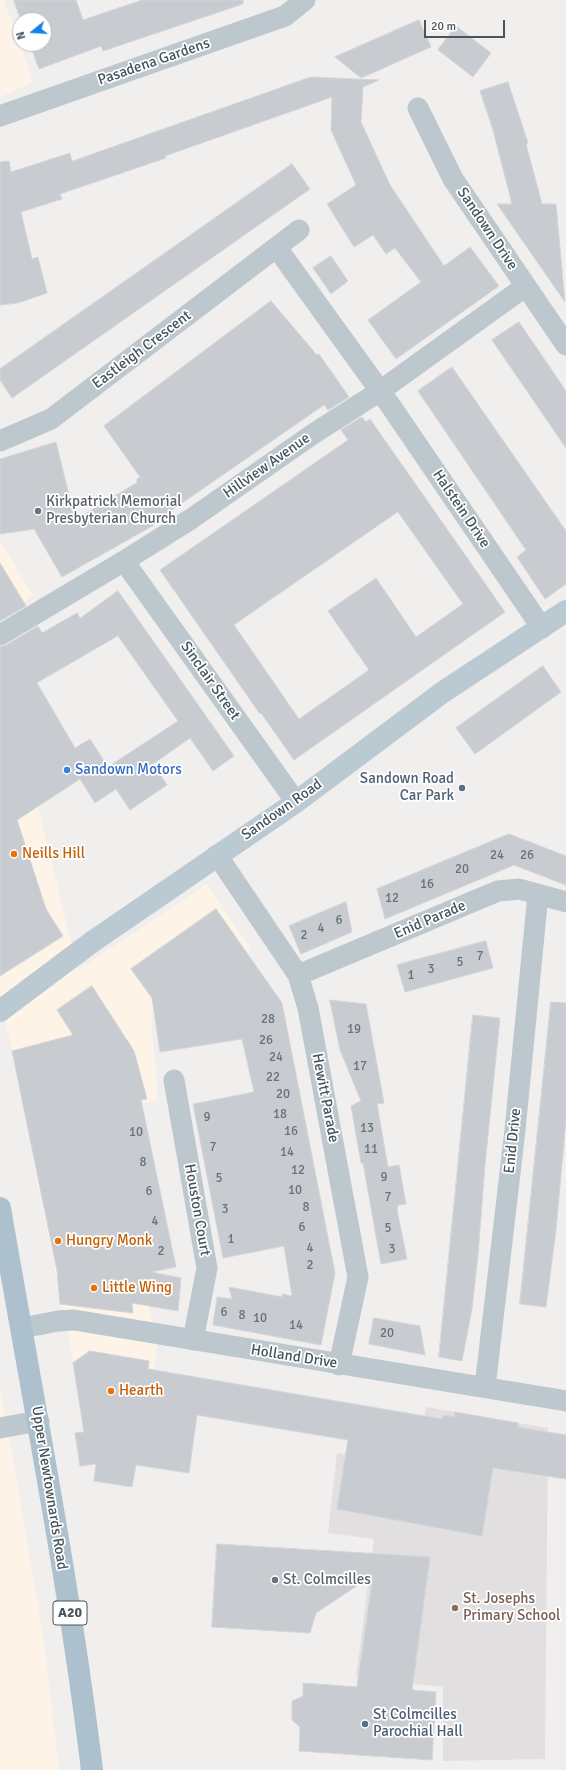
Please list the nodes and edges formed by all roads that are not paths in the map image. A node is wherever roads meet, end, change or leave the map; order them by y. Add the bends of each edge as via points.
1 (305, 0) edge
2 (418, 108) dead end
3 (0, 116) edge
4 (299, 230) dead end
5 (277, 248) junction
6 (526, 286) junction
7 (566, 345) edge
8 (380, 391) junction
9 (0, 440) edge
10 (124, 561) junction
11 (566, 611) edge
12 (542, 628) junction
13 (0, 635) edge
14 (296, 802) junction
15 (217, 855) junction
16 (538, 894) junction
17 (566, 902) edge
18 (298, 975) junction
19 (0, 1012) edge
20 (174, 1080) dead end
21 (0, 1208) edge
22 (4, 1249) edge
23 (22, 1328) junction
24 (193, 1340) junction
25 (339, 1365) junction
26 (485, 1387) junction
27 (566, 1401) edge
28 (39, 1421) junction
29 (0, 1428) edge
30 (92, 1770) edge

1 - 3 street, Pasadena Gardens via 285,16
2 - 6 street, Sandown Drive via 453,179
4 - 5 street, Eastleigh Crescent
5 - 8 street
5 - 9 street, Eastleigh Crescent via 51,419
6 - 7 street, Sandown Drive
6 - 8 street, Hillview Avenue
8 - 10 street, Hillview Avenue
8 - 12 street, Halstein Drive
10 - 13 street, Hillview Avenue
10 - 14 street, Sinclair Street
11 - 12 street, Sandown Road
12 - 14 street, Sandown Road via 443,692
14 - 15 street, Sandown Road
15 - 18 street, Hewitt Parade
15 - 19 street, Sandown Road via 92,942
16 - 17 street, Enid Parade
16 - 18 street, Enid Parade via 519,889 498,891
16 - 26 street, Enid Drive via 515,1130
18 - 25 street, Hewitt Parade via 308,1008 358,1277
20 - 24 street, Houston Court via 207,1268
21 - 22 main road, Upper Newtownards Road / A20
22 - 23 main road, Upper Newtownards Road / A20
23 - 24 street, Holland Drive via 74,1320
23 - 28 main road, Upper Newtownards Road / A20
24 - 25 street, Holland Drive
25 - 26 street, Holland Drive
26 - 27 street, Holland Drive
28 - 29 street
28 - 30 main road, Upper Newtownards Road / A20 via 79,1669

